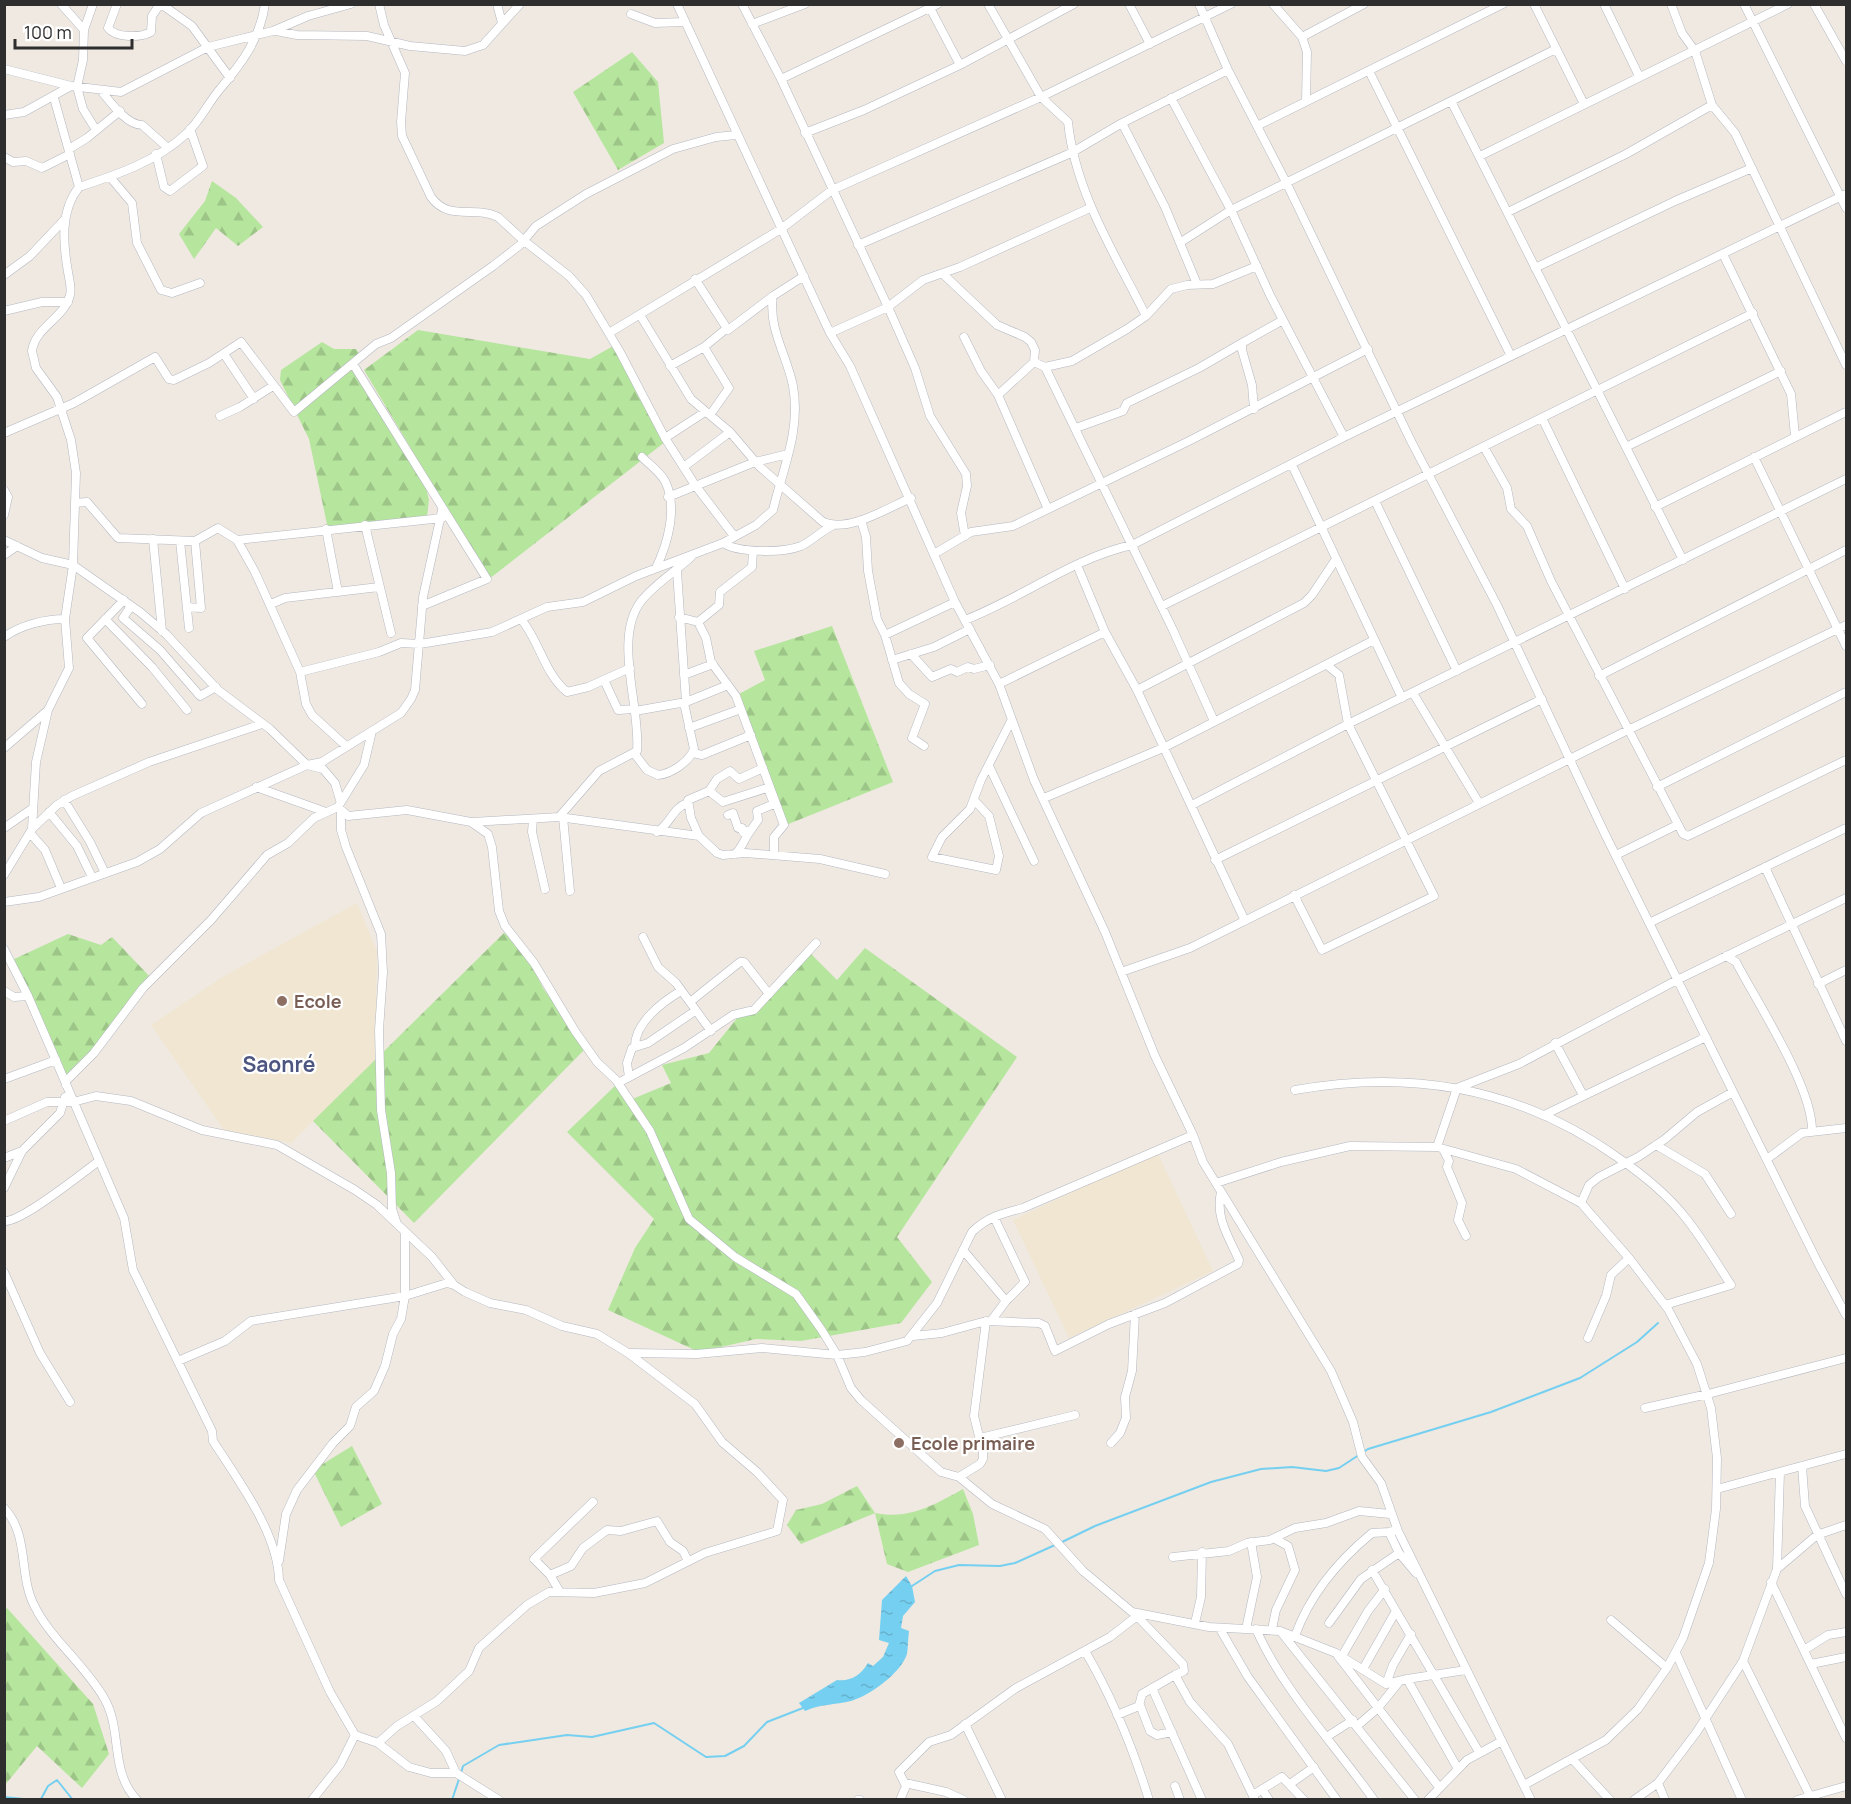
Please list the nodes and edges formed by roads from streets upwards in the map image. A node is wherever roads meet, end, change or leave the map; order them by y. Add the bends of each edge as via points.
1 (61, 4) edge
2 (93, 4) edge
3 (117, 4) edge
4 (160, 4) edge
5 (265, 4) edge
6 (351, 4) edge
7 (379, 4) edge
8 (497, 4) edge
9 (520, 4) edge
10 (677, 4) edge
11 (742, 4) edge
12 (805, 4) edge
13 (988, 4) edge
14 (1074, 4) edge
15 (1130, 4) edge
16 (1199, 4) edge
17 (1231, 4) edge
18 (1273, 4) edge
19 (1364, 4) edge
20 (1503, 4) edge
21 (1534, 4) edge
22 (1604, 4) edge
23 (1671, 4) edge
24 (1744, 4) edge
25 (1788, 4) edge
26 (1814, 4) edge
27 (934, 6) edge
28 (1060, 7) edge
29 (322, 9) edge
30 (631, 14) dead end
31 (1204, 16) junction
32 (685, 22) junction
33 (1754, 22) junction
34 (502, 24) junction
35 (752, 24) junction
36 (84, 30) junction
37 (275, 31) junction
38 (258, 35) junction
39 (1302, 37) junction
40 (390, 40) junction
41 (1006, 41) junction
42 (1150, 44) junction
43 (208, 47) junction
44 (1844, 47) edge
45 (1556, 49) junction
46 (1695, 51) junction
47 (1846, 61) edge
48 (960, 65) junction
49 (4, 69) edge
50 (1228, 70) junction
51 (1370, 71) junction
52 (1639, 76) junction
53 (230, 78) junction
54 (780, 79) junction
55 (74, 86) junction
56 (102, 92) junction
57 (1041, 97) junction
58 (54, 98) junction
59 (1171, 98) junction
60 (1306, 101) junction
61 (1451, 101) junction
62 (1584, 104) junction
63 (1712, 105) junction
64 (120, 111) junction
65 (4, 115) edge
66 (1122, 123) junction
67 (1257, 126) junction
68 (1397, 127) junction
69 (190, 129) junction
70 (96, 130) junction
71 (805, 133) junction
72 (736, 135) junction
73 (168, 147) junction
74 (69, 151) junction
75 (1071, 153) junction
76 (156, 154) junction
77 (1480, 156) junction
78 (4, 158) edge
79 (1752, 168) junction
80 (110, 177) junction
81 (1286, 182) junction
82 (79, 187) junction
83 (832, 190) junction
84 (1844, 195) edge
85 (1090, 208) junction
86 (1846, 208) edge
87 (1231, 210) junction
88 (1508, 212) junction
89 (64, 220) junction
90 (1780, 226) junction
91 (781, 229) junction
92 (523, 240) junction
93 (1181, 242) junction
94 (858, 245) junction
95 (1723, 254) junction
96 (1257, 266) junction
97 (1535, 268) junction
98 (943, 274) junction
99 (4, 275) edge
100 (804, 276) junction
101 (695, 279) junction
102 (200, 282) dead end
103 (1197, 284) junction
104 (773, 296) junction
105 (68, 302) junction
106 (888, 308) junction
107 (4, 311) edge
108 (1752, 313) junction
109 (640, 315) junction
110 (1146, 316) junction
111 (1283, 320) junction
112 (726, 329) junction
113 (1565, 330) junction
114 (609, 333) junction
115 (830, 333) junction
116 (964, 338) dead end
117 (1242, 343) junction
118 (704, 347) junction
119 (1368, 350) junction
120 (224, 354) junction
121 (1511, 356) junction
122 (1034, 362) junction
123 (353, 364) junction
124 (670, 366) junction
125 (1846, 366) edge
126 (1045, 367) junction
127 (1781, 371) junction
128 (1314, 378) junction
129 (273, 386) junction
130 (1598, 391) junction
131 (998, 395) junction
132 (254, 399) junction
133 (61, 408) junction
134 (1254, 409) junction
135 (1399, 411) junction
136 (1846, 411) edge
137 (708, 414) junction
138 (220, 416) dead end
139 (1542, 418) junction
140 (1076, 428) junction
141 (730, 432) junction
142 (4, 433) edge
143 (1795, 436) junction
144 (1344, 437) junction
145 (665, 438) junction
146 (1484, 447) junction
147 (1626, 447) junction
148 (788, 454) junction
149 (642, 457) dead end
150 (1754, 457) junction
151 (755, 462) junction
152 (1292, 465) junction
153 (685, 466) junction
154 (1428, 473) junction
155 (1846, 479) edge
156 (1102, 482) junction
157 (780, 484) junction
158 (695, 485) junction
159 (4, 490) edge
160 (668, 497) junction
161 (911, 498) junction
162 (1375, 501) junction
163 (75, 503) junction
164 (1047, 507) junction
165 (1655, 507) junction
166 (1781, 512) junction
167 (442, 514) junction
168 (4, 515) edge
169 (861, 520) junction
170 (365, 525) junction
171 (832, 526) junction
172 (1321, 527) junction
173 (326, 529) junction
174 (4, 535) edge
175 (734, 536) junction
176 (965, 536) junction
177 (153, 539) junction
178 (5, 540) edge
179 (237, 540) junction
180 (180, 541) junction
181 (195, 541) junction
182 (723, 543) junction
183 (1132, 545) junction
184 (17, 546) junction
185 (1846, 550) edge
186 (753, 551) junction
187 (693, 554) junction
188 (934, 554) junction
189 (4, 555) edge
190 (1336, 560) junction
191 (1683, 560) junction
192 (74, 565) junction
193 (1077, 565) junction
194 (656, 568) junction
195 (1808, 568) junction
196 (677, 571) junction
197 (379, 587) junction
198 (1625, 589) junction
199 (338, 592) junction
200 (123, 600) junction
201 (955, 602) junction
202 (271, 604) junction
203 (131, 606) junction
204 (422, 606) junction
205 (1162, 606) junction
206 (187, 607) junction
207 (1569, 616) junction
208 (679, 617) junction
209 (65, 619) junction
210 (105, 619) junction
211 (521, 619) junction
212 (965, 620) junction
213 (698, 622) junction
214 (1846, 625) edge
215 (189, 628) dead end
216 (970, 629) junction
217 (1838, 629) junction
218 (162, 630) junction
219 (1105, 632) junction
220 (392, 633) dead end
221 (885, 635) junction
222 (4, 637) edge
223 (1374, 640) junction
224 (1515, 643) junction
225 (420, 644) junction
226 (1846, 646) edge
227 (911, 654) junction
228 (892, 660) junction
229 (712, 664) junction
230 (1188, 664) junction
231 (990, 665) junction
232 (1327, 665) junction
233 (630, 668) junction
234 (1457, 671) junction
235 (300, 672) junction
236 (684, 675) junction
237 (1599, 676) junction
238 (604, 680) junction
239 (999, 684) junction
240 (728, 685) junction
241 (216, 687) junction
242 (1137, 690) junction
243 (1846, 692) edge
244 (1413, 693) junction
245 (1402, 698) junction
246 (1542, 699) junction
247 (685, 702) junction
248 (142, 704) dead end
249 (741, 709) junction
250 (48, 710) junction
251 (187, 710) dead end
252 (635, 710) junction
253 (1011, 721) junction
254 (1214, 721) junction
255 (262, 724) junction
256 (1348, 724) junction
257 (688, 728) junction
258 (1628, 730) junction
259 (372, 731) junction
260 (751, 735) junction
261 (346, 746) junction
262 (924, 746) dead end
263 (1444, 746) junction
264 (4, 748) edge
265 (1163, 748) junction
266 (634, 753) junction
267 (693, 753) junction
268 (1569, 760) junction
269 (1846, 760) edge
270 (308, 765) junction
271 (989, 766) junction
272 (763, 768) junction
273 (1375, 780) junction
274 (256, 787) junction
275 (770, 787) junction
276 (1657, 787) junction
277 (709, 791) junction
278 (1044, 798) junction
279 (64, 800) junction
280 (974, 800) junction
281 (687, 803) junction
282 (1479, 803) junction
283 (1192, 805) junction
284 (340, 806) junction
285 (33, 808) junction
286 (49, 812) junction
287 (326, 812) junction
288 (728, 815) dead end
289 (561, 817) junction
290 (533, 819) junction
291 (471, 822) junction
292 (1677, 825) junction
293 (4, 828) edge
294 (1846, 828) edge
295 (752, 830) junction
296 (31, 831) junction
297 (657, 832) junction
298 (699, 836) junction
299 (1406, 841) junction
300 (735, 854) junction
301 (774, 855) junction
302 (1616, 855) junction
303 (1215, 860) junction
304 (1034, 861) dead end
305 (1765, 867) junction
306 (105, 873) junction
307 (885, 874) dead end
308 (5, 875) edge
309 (92, 877) junction
310 (61, 888) junction
311 (544, 889) dead end
312 (570, 891) dead end
313 (1294, 895) junction
314 (1846, 898) edge
315 (4, 902) edge
316 (1245, 921) junction
317 (1649, 922) junction
318 (1792, 924) junction
319 (643, 937) dead end
320 (816, 943) dead end
321 (4, 950) edge
322 (1726, 956) junction
323 (1846, 970) edge
324 (1121, 972) junction
325 (1677, 980) junction
326 (1818, 984) junction
327 (4, 991) edge
328 (681, 991) junction
329 (769, 994) junction
330 (28, 996) junction
331 (690, 1002) junction
332 (695, 1011) junction
333 (711, 1031) junction
334 (1706, 1037) junction
335 (1846, 1037) edge
336 (1555, 1043) junction
337 (635, 1046) junction
338 (56, 1060) junction
339 (5, 1077) edge
340 (628, 1077) junction
341 (66, 1081) junction
342 (618, 1083) junction
343 (1456, 1088) junction
344 (1295, 1090) dead end
345 (1733, 1092) junction
346 (1583, 1095) junction
347 (69, 1101) junction
348 (1544, 1115) junction
349 (4, 1121) edge
350 (1846, 1128) edge
351 (1812, 1130) junction
352 (1193, 1135) junction
353 (1656, 1145) junction
354 (1440, 1148) junction
355 (22, 1151) junction
356 (4, 1158) edge
357 (1767, 1159) junction
358 (99, 1161) junction
359 (1626, 1164) junction
360 (1216, 1183) junction
361 (4, 1188) edge
362 (1221, 1192) junction
363 (1581, 1203) junction
364 (1731, 1214) dead end
365 (994, 1217) junction
366 (4, 1221) edge
367 (398, 1228) junction
368 (405, 1235) junction
369 (1466, 1236) dead end
370 (963, 1250) junction
371 (1629, 1258) junction
372 (4, 1272) edge
373 (454, 1285) junction
374 (405, 1296) junction
375 (1006, 1301) junction
376 (1665, 1305) junction
377 (1135, 1314) junction
378 (1846, 1315) edge
379 (989, 1321) junction
380 (913, 1336) junction
381 (1588, 1338) dead end
382 (628, 1353) junction
383 (837, 1355) junction
384 (1846, 1358) edge
385 (178, 1361) junction
386 (1708, 1394) junction
387 (70, 1402) dead end
388 (1645, 1408) dead end
389 (1075, 1415) dead end
390 (980, 1438) junction
391 (1111, 1443) dead end
392 (1846, 1454) edge
393 (1802, 1466) junction
394 (1780, 1472) junction
395 (959, 1477) junction
396 (1717, 1489) junction
397 (593, 1503) dead end
398 (4, 1508) edge
399 (1390, 1514) junction
400 (1846, 1525) edge
401 (1398, 1531) junction
402 (1389, 1532) junction
403 (1817, 1535) junction
404 (1275, 1539) junction
405 (1251, 1542) junction
406 (1202, 1552) junction
407 (1399, 1552) junction
408 (1173, 1557) dead end
409 (688, 1561) junction
410 (278, 1562) junction
411 (1372, 1569) junction
412 (1777, 1569) junction
413 (550, 1575) junction
414 (1422, 1579) junction
415 (1771, 1581) junction
416 (1385, 1589) junction
417 (560, 1592) junction
418 (1846, 1594) edge
419 (1396, 1611) junction
420 (1134, 1614) junction
421 (1611, 1620) dead end
422 (1195, 1623) junction
423 (1329, 1623) dead end
424 (1220, 1629) junction
425 (1246, 1629) junction
426 (1256, 1629) junction
427 (1272, 1629) junction
428 (1281, 1631) junction
429 (1846, 1632) edge
430 (1411, 1634) junction
431 (1295, 1636) junction
432 (1804, 1650) junction
433 (1085, 1651) junction
434 (1676, 1653) junction
435 (1339, 1654) junction
436 (1846, 1657) edge
437 (1743, 1661) junction
438 (1811, 1664) junction
439 (1667, 1668) junction
440 (1363, 1669) junction
441 (1466, 1670) junction
442 (1175, 1675) junction
443 (1434, 1675) junction
444 (1403, 1680) junction
445 (1386, 1684) junction
446 (1152, 1689) junction
447 (1140, 1705) junction
448 (1378, 1708) junction
449 (1835, 1713) junction
450 (1846, 1713) edge
451 (1117, 1715) junction
452 (414, 1716) junction
453 (1707, 1718) junction
454 (1355, 1723) junction
455 (965, 1724) junction
456 (1172, 1732) junction
457 (355, 1735) junction
458 (1328, 1736) junction
459 (1846, 1738) edge
460 (1502, 1741) junction
461 (378, 1743) junction
462 (1479, 1752) junction
463 (1573, 1760) junction
464 (1314, 1767) junction
465 (1458, 1769) junction
466 (456, 1773) junction
467 (904, 1783) junction
468 (1290, 1784) junction
469 (1658, 1784) junction
470 (1175, 1785) dead end
471 (1524, 1785) junction
472 (1846, 1786) edge
473 (1439, 1787) junction
474 (1262, 1788) junction
475 (1810, 1796) junction
476 (1254, 1797) edge
477 (1430, 1799) edge
478 (137, 1800) edge
479 (312, 1800) edge
480 (499, 1800) edge
481 (900, 1800) edge
482 (964, 1800) edge
483 (1002, 1800) edge
484 (1149, 1800) edge
485 (1180, 1800) edge
486 (1202, 1800) edge
487 (1269, 1800) edge
488 (1305, 1800) edge
489 (1337, 1800) edge
490 (1374, 1800) edge
491 (1415, 1800) edge
492 (1531, 1800) edge
493 (1610, 1800) edge
494 (1634, 1800) edge
495 (1665, 1800) edge
496 (1742, 1800) edge
497 (1797, 1800) edge

1 - 36 street
2 - 36 street
3 - 4 street via 108,28 130,36 151,32 152,16
4 - 43 street via 192,26
5 - 38 street
6 - 29 street
7 - 40 street
8 - 34 street
9 - 34 street
10 - 32 street
11 - 35 street
12 - 35 street
13 - 41 street
14 - 28 street
15 - 42 street
16 - 31 street
17 - 31 street
18 - 39 street
19 - 39 street
20 - 51 street
21 - 45 street
22 - 52 street
23 - 46 street via 1682,33
24 - 33 street
25 - 33 street
26 - 44 street
27 - 48 street
27 - 54 street
28 - 41 street
29 - 37 street
30 - 32 street via 655,23
31 - 42 street
31 - 50 street
32 - 72 street
33 - 46 street
33 - 84 street
34 - 40 street via 483,45 465,51 410,46
35 - 54 street
36 - 55 street via 83,60
37 - 38 street
37 - 40 street
38 - 43 street
38 - 53 street
39 - 60 street via 1309,64
40 - 92 street via 406,80 402,136 430,197 452,212 494,214
41 - 48 street
41 - 57 street
42 - 57 street
43 - 53 street
43 - 56 street via 134,87
44 - 47 street
45 - 61 street
45 - 62 street
46 - 52 street
46 - 63 street
48 - 71 street
49 - 55 street
50 - 59 street
50 - 67 street
51 - 60 street
51 - 68 street
52 - 62 street
53 - 69 street
54 - 71 street
55 - 56 street
55 - 58 street
55 - 70 street
56 - 64 street
57 - 75 street via 1068,122
57 - 83 street
58 - 65 street via 24,112
58 - 74 street
59 - 66 street
59 - 87 street
60 - 67 street
61 - 68 street
61 - 77 street
62 - 77 street
63 - 79 street via 1735,133
63 - 88 street via 1626,154
64 - 70 street
64 - 73 street
66 - 75 street
66 - 93 street
67 - 81 street
68 - 81 street
68 - 121 street
69 - 73 street
69 - 76 street via 203,166 170,191 164,187
70 - 74 street
71 - 83 street
72 - 91 street
72 - 92 street via 662,153 547,218
73 - 76 street
74 - 78 street via 42,168
74 - 82 street
75 - 85 street
75 - 94 street
76 - 80 street
77 - 88 street
79 - 90 street
79 - 97 street
80 - 82 street
80 - 102 street via 132,203 137,243 156,285 172,293
81 - 87 street
81 - 119 street
82 - 89 street
83 - 91 street
83 - 94 street
84 - 86 street
84 - 90 street
85 - 98 street
85 - 110 street
87 - 93 street
87 - 96 street
88 - 97 street
89 - 99 street via 30,256
89 - 105 street via 71,291
90 - 95 street
90 - 125 street
91 - 100 street
91 - 101 street
92 - 114 street via 578,285
92 - 123 street via 493,266 391,338 376,344
93 - 103 street
94 - 106 street
95 - 108 street
95 - 113 street
96 - 103 street via 1213,284
96 - 111 street
97 - 113 street
98 - 106 street via 923,280
98 - 122 street via 997,326 1031,342
100 - 104 street
100 - 115 street
101 - 109 street
101 - 112 street
103 - 110 street via 1171,289
104 - 112 street
104 - 148 street via 773,323 795,401 794,435
105 - 107 street via 42,302
105 - 133 street via 40,334 32,351 36,368
106 - 115 street
106 - 176 street via 915,368 930,416 966,474 961,513
108 - 127 street
108 - 130 street
109 - 114 street
109 - 124 street
110 - 126 street via 1072,361
111 - 117 street
111 - 128 street
112 - 118 street
113 - 121 street
113 - 130 street
114 - 145 street
115 - 161 street via 850,366
116 - 131 street
117 - 134 street
117 - 140 street via 1127,403 1123,411
118 - 124 street
118 - 137 street via 729,388
119 - 128 street
119 - 135 street
120 - 129 street via 242,342
120 - 132 street
120 - 133 street via 171,380 155,357
121 - 135 street
122 - 126 street
122 - 131 street
123 - 129 street via 294,412
123 - 167 street
124 - 137 street via 691,399
126 - 140 street
127 - 143 street via 1794,401
127 - 147 street
128 - 134 street
128 - 144 street
129 - 132 street
130 - 139 street
130 - 147 street
131 - 164 street
132 - 138 street
133 - 142 street
133 - 163 street via 76,473
134 - 156 street
135 - 144 street
135 - 154 street
136 - 143 street
137 - 141 street
137 - 145 street
139 - 146 street
139 - 198 street
140 - 156 street
141 - 151 street
141 - 153 street
143 - 150 street
144 - 152 street
145 - 153 street
146 - 154 street
146 - 207 street via 1507,488 1511,508 1527,526
147 - 165 street
148 - 151 street
148 - 157 street
149 - 160 street via 663,478
150 - 165 street
150 - 166 street
151 - 157 street
151 - 158 street
152 - 172 street
152 - 183 street
153 - 158 street
154 - 162 street
154 - 224 street
155 - 166 street
156 - 164 street
156 - 183 street
157 - 171 street
157 - 175 street via 771,513
158 - 160 street
158 - 175 street
159 - 168 street via 8,497
160 - 194 street via 671,522 666,548
161 - 169 street
161 - 188 street
162 - 172 street
162 - 234 street
163 - 177 street via 87,502 118,538
163 - 192 street
164 - 176 street via 1013,526
165 - 191 street
166 - 191 street
166 - 195 street
167 - 170 street
167 - 204 street
167 - 204 street via 488,579
169 - 171 street
169 - 221 street via 876,610
170 - 173 street
170 - 197 street
171 - 186 street via 802,545
172 - 190 street
172 - 205 street
173 - 179 street
173 - 199 street
174 - 178 street
175 - 182 street
176 - 188 street
177 - 180 street
177 - 218 street
178 - 184 street
179 - 181 street via 218,528
179 - 202 street
180 - 181 street
180 - 206 street
181 - 206 street via 201,608
182 - 186 street via 733,549
182 - 187 street
183 - 193 street
183 - 205 street
184 - 189 street
184 - 192 street via 42,558
185 - 195 street
186 - 213 street via 752,567 720,592 719,605
187 - 194 street
187 - 196 street
188 - 201 street
190 - 223 street
190 - 230 street via 1308,599
191 - 198 street
192 - 200 street
192 - 209 street
193 - 212 street via 1017,598
193 - 219 street
194 - 211 street via 583,602 559,604
195 - 217 street
195 - 237 street
196 - 208 street
196 - 233 street via 641,601 631,628
197 - 199 street
197 - 220 street
198 - 207 street
199 - 202 street via 285,598
200 - 203 street
200 - 210 street
201 - 212 street
201 - 221 street
202 - 235 street
203 - 218 street
203 - 241 street via 123,618 160,650 200,696
204 - 225 street
205 - 230 street
206 - 215 street
207 - 224 street
207 - 237 street
208 - 213 street
208 - 236 street
209 - 222 street via 21,628
209 - 250 street via 69,668
210 - 248 street via 87,640
210 - 251 street
211 - 225 street via 492,632
211 - 238 street via 539,645 550,675 567,692
212 - 216 street
213 - 229 street
214 - 217 street
216 - 227 street
216 - 231 street
217 - 226 street
217 - 258 street
218 - 241 street
219 - 239 street
219 - 242 street
221 - 228 street
223 - 232 street
223 - 245 street
224 - 234 street
224 - 246 street
225 - 235 street via 401,643
225 - 259 street via 415,690 406,709
227 - 228 street
227 - 231 street via 932,677 951,669 957,672
228 - 262 street via 902,688 925,704 912,738
229 - 236 street
229 - 240 street
230 - 242 street
230 - 254 street
231 - 239 street
232 - 254 street
232 - 256 street via 1339,675
233 - 238 street
233 - 252 street
234 - 244 street
235 - 261 street via 312,716
236 - 247 street
237 - 258 street
238 - 252 street via 618,710
239 - 253 street
240 - 247 street
240 - 249 street
241 - 255 street
242 - 265 street
243 - 276 street
244 - 245 street
244 - 263 street
245 - 256 street
246 - 263 street
246 - 268 street
247 - 252 street
247 - 257 street
249 - 257 street
249 - 260 street
250 - 264 street
250 - 285 street via 36,762
252 - 266 street
253 - 271 street
253 - 278 street
254 - 265 street
255 - 270 street
255 - 279 street via 149,762
256 - 273 street
256 - 283 street
257 - 267 street
258 - 268 street
258 - 276 street
259 - 261 street
259 - 284 street via 364,765
260 - 267 street via 702,755
260 - 272 street
261 - 270 street via 322,762
263 - 273 street
263 - 282 street
265 - 278 street
265 - 283 street
266 - 267 street via 647,770 658,775 672,771
266 - 289 street via 599,771
268 - 282 street
268 - 302 street
269 - 292 street via 1688,836
270 - 274 street
270 - 284 street via 323,769 332,778
271 - 280 street
271 - 304 street
272 - 275 street
272 - 277 street via 740,779 730,771 717,779
273 - 299 street
273 - 303 street
274 - 287 street
274 - 306 street via 201,813 160,849
275 - 277 street via 723,802
275 - 295 street via 774,804 758,811 759,820
275 - 301 street via 784,825 774,837
276 - 292 street
277 - 281 street
278 - 324 street
279 - 286 street
279 - 306 street
280 - 280 street via 988,816 999,856 996,870 932,857 936,845
281 - 297 street via 675,810 665,827
281 - 298 street
282 - 299 street
283 - 303 street
284 - 287 street
284 - 291 street via 352,816 407,810
284 - 367 street via 346,847 381,934 381,1110 392,1209
285 - 293 street
285 - 296 street
286 - 296 street
286 - 309 street via 77,846
287 - 341 street via 267,855 211,920 142,988 94,1053
288 - 295 street via 733,813 743,832
289 - 290 street
289 - 297 street
289 - 312 street
290 - 291 street
290 - 311 street via 532,832
291 - 342 street via 491,839 499,911 505,926 534,963 591,1055
292 - 302 street
294 - 305 street
295 - 300 street via 744,847
296 - 308 street
296 - 310 street via 45,850
297 - 298 street
298 - 300 street via 717,853
299 - 313 street
299 - 313 street via 1434,896 1322,950
300 - 301 street
301 - 307 street via 836,862
302 - 317 street
303 - 316 street
305 - 317 street
305 - 318 street
306 - 309 street
309 - 310 street
310 - 315 street via 39,897
313 - 316 street
314 - 318 street
316 - 324 street via 1190,948
317 - 325 street
318 - 322 street
318 - 326 street
319 - 328 street via 658,967
320 - 329 street
321 - 330 street
322 - 325 street
322 - 351 street via 1736,962 1804,1090 1812,1114
323 - 326 street
324 - 352 street
325 - 334 street
325 - 336 street
326 - 335 street
327 - 330 street via 14,997
328 - 331 street
328 - 337 street via 654,1011 635,1037
329 - 331 street via 740,962
329 - 333 street via 754,1010 733,1015
330 - 338 street
331 - 332 street
332 - 333 street
332 - 337 street via 648,1043
333 - 340 street
334 - 345 street
334 - 346 street
336 - 343 street via 1509,1069
336 - 346 street
337 - 340 street via 627,1063
338 - 339 street
338 - 341 street
340 - 342 street
341 - 347 street
342 - 383 street via 650,1131 689,1219 735,1257 796,1294
343 - 344 street via 1377,1083
343 - 348 street via 1506,1099
343 - 354 street
345 - 353 street via 1690,1117
345 - 357 street
346 - 348 street
347 - 349 street via 47,1102
347 - 355 street
347 - 358 street
347 - 367 street via 96,1096 131,1101 202,1130 278,1145 355,1190
348 - 359 street via 1570,1126
350 - 351 street
351 - 357 street via 1798,1135
352 - 360 street
352 - 365 street
353 - 359 street
353 - 364 street via 1705,1174
354 - 360 street via 1350,1146 1324,1150
354 - 363 street via 1516,1169
354 - 369 street via 1449,1161 1447,1167 1462,1203 1458,1220
355 - 356 street
355 - 361 street
357 - 378 street
358 - 366 street via 33,1209 13,1221
358 - 385 street via 124,1218 134,1270
359 - 363 street via 1589,1185
359 - 376 street via 1656,1186 1685,1216 1731,1285
360 - 362 street
362 - 377 street via 1220,1218 1238,1264 1165,1304
362 - 399 street via 1331,1371 1353,1422 1362,1457 1381,1483
363 - 371 street
365 - 370 street via 972,1232
365 - 375 street via 1025,1282
367 - 368 street
368 - 373 street via 432,1257
368 - 374 street
370 - 375 street
370 - 380 street via 937,1303
371 - 376 street
371 - 381 street via 1611,1275
372 - 387 street via 40,1353
373 - 374 street via 447,1283
373 - 382 street via 490,1303 526,1310 562,1326 597,1334
374 - 385 street via 251,1321 225,1341
374 - 410 street via 401,1319 374,1391 356,1407 350,1426 297,1490 286,1514
375 - 379 street
376 - 386 street via 1698,1364
377 - 379 street via 1055,1351 1043,1324
377 - 391 street via 1126,1418
379 - 380 street
379 - 390 street via 974,1416
380 - 383 street via 908,1341 876,1349
382 - 383 street via 697,1354 762,1348
382 - 409 street via 694,1404 722,1442 783,1500 777,1531 724,1545
383 - 395 street via 851,1388 861,1400 940,1472
384 - 386 street
385 - 410 street via 212,1431 213,1441 252,1502
386 - 388 street
386 - 396 street
389 - 390 street
390 - 395 street via 980,1464
392 - 393 street
393 - 394 street
393 - 403 street via 1805,1506
394 - 396 street
394 - 412 street
395 - 420 street via 992,1504 1045,1529 1083,1571
396 - 434 street via 1709,1563
397 - 413 street via 534,1559
398 - 478 street via 17,1527 34,1607 105,1699 121,1776
399 - 401 street
399 - 404 street via 1364,1510 1349,1513 1326,1523 1289,1530
400 - 403 street
401 - 402 street
401 - 414 street
402 - 407 street
402 - 431 street via 1370,1535 1329,1575 1308,1605
403 - 412 street
403 - 418 street
404 - 405 street
404 - 427 street via 1288,1546 1295,1570 1276,1610
405 - 406 street via 1229,1551
405 - 425 street via 1257,1577
406 - 408 street
406 - 422 street via 1201,1597
407 - 411 street
407 - 414 street
409 - 413 street via 657,1521 647,1522 629,1530 607,1530 583,1548 571,1566
409 - 417 street via 645,1583 594,1593
410 - 457 street via 279,1580 330,1692
411 - 416 street
411 - 423 street via 1351,1589
412 - 415 street
413 - 417 street
414 - 441 street
415 - 432 street
415 - 437 street
416 - 419 street
416 - 435 street
417 - 452 street via 549,1592 526,1605 478,1648 469,1671
419 - 430 street
419 - 440 street
420 - 422 street
420 - 433 street via 1110,1637
420 - 442 street via 1183,1665 1184,1671
421 - 439 street
422 - 424 street
424 - 425 street
424 - 464 street via 1248,1677
425 - 426 street
426 - 427 street
426 - 458 street via 1274,1664
427 - 428 street
428 - 431 street
428 - 454 street
429 - 432 street via 1828,1635
430 - 443 street
430 - 445 street
431 - 435 street
432 - 438 street
433 - 451 street
433 - 455 street via 1016,1688
434 - 439 street
434 - 453 street
435 - 440 street
435 - 448 street
436 - 438 street
437 - 453 street
437 - 475 street
438 - 449 street
439 - 463 street via 1638,1709 1606,1740
440 - 445 street
441 - 443 street
441 - 460 street
442 - 446 street
442 - 476 street via 1190,1702 1228,1744
443 - 444 street
443 - 462 street
444 - 445 street
444 - 448 street
444 - 465 street
446 - 447 street via 1141,1695
446 - 456 street
447 - 451 street
447 - 456 street via 1150,1731 1157,1735
448 - 454 street
448 - 473 street
449 - 450 street
449 - 459 street
451 - 484 street via 1138,1762
452 - 461 street
452 - 466 street via 441,1744
453 - 469 street
453 - 496 street
454 - 458 street
454 - 491 street
455 - 467 street via 917,1752 900,1772
455 - 483 street
456 - 486 street
457 - 461 street
457 - 479 street via 340,1766
458 - 490 street
460 - 462 street
460 - 471 street
461 - 466 street via 409,1767 431,1773
462 - 465 street
463 - 471 street
463 - 493 street
464 - 468 street
464 - 489 street
465 - 473 street
466 - 480 street
467 - 481 street via 906,1788
467 - 482 street
468 - 474 street via 1279,1777
468 - 488 street
469 - 494 street
469 - 495 street
470 - 485 street
471 - 492 street
472 - 475 street
473 - 477 street
474 - 476 street
474 - 487 street
475 - 497 street

